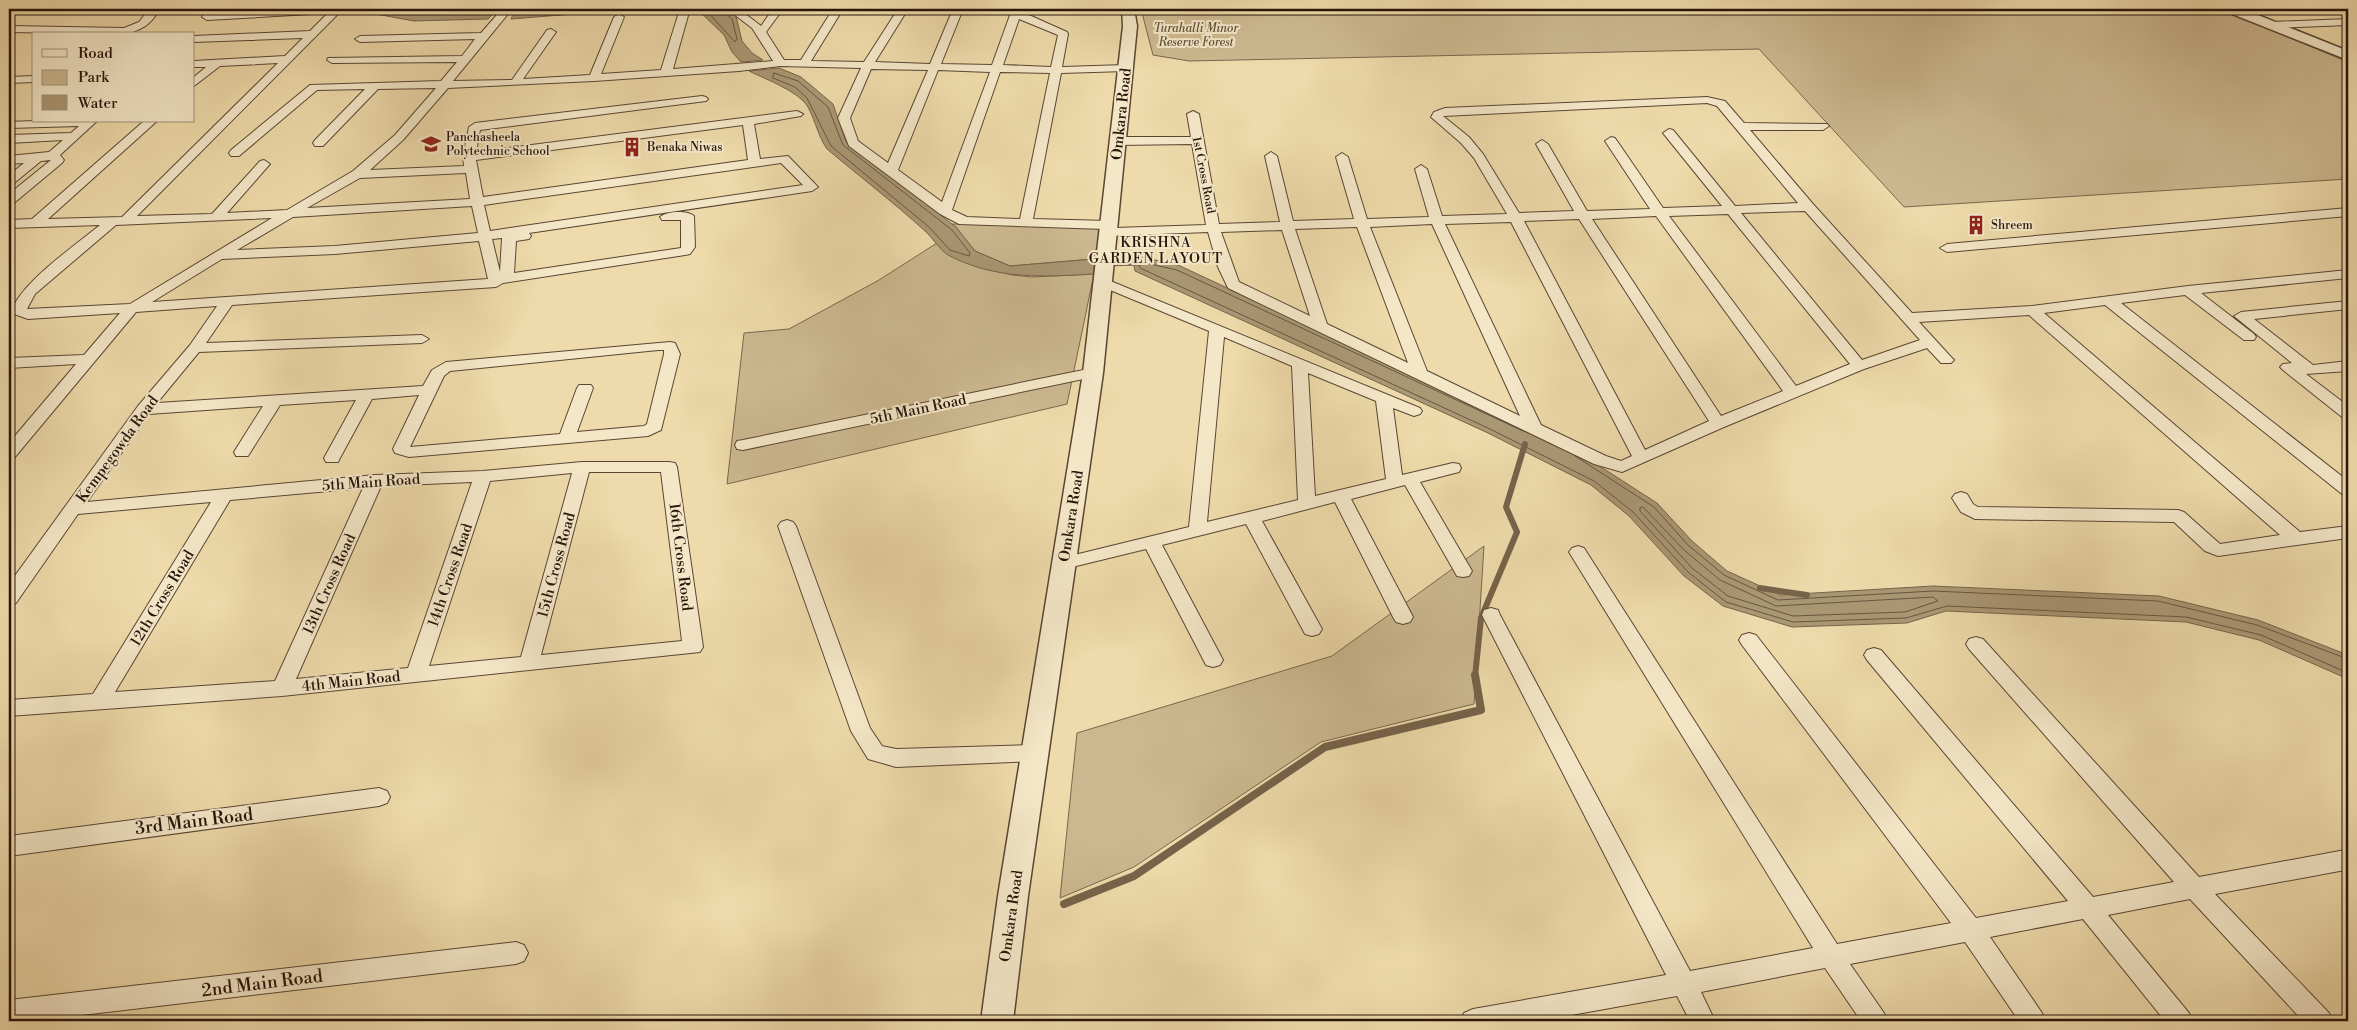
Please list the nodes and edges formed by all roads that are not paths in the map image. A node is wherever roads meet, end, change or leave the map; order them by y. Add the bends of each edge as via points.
1 (16, 9) edge
2 (154, 9) edge
3 (507, 9) edge
4 (732, 9) edge
5 (778, 9) edge
6 (838, 9) edge
7 (903, 9) edge
8 (958, 9) edge
9 (1128, 9) edge
10 (2232, 9) edge
11 (337, 10) edge
12 (1010, 11) edge
13 (684, 12) dead end
14 (9, 14) edge
15 (207, 17) dead end
16 (620, 17) dead end
17 (2348, 22) edge
18 (2272, 25) junction
19 (9, 29) edge
20 (762, 31) junction
21 (551, 32) dead end
22 (313, 34) junction
23 (484, 36) junction
24 (195, 39) edge
25 (360, 39) dead end
26 (2348, 56) edge
27 (287, 59) junction
28 (465, 59) junction
29 (332, 60) dead end
30 (217, 63) junction
31 (195, 64) edge
32 (776, 64) junction
33 (803, 65) junction
34 (866, 66) junction
35 (933, 68) junction
36 (1126, 68) junction
37 (995, 69) junction
38 (1058, 70) junction
39 (666, 73) junction
40 (594, 78) junction
41 (32, 79) edge
42 (9, 80) edge
43 (195, 82) edge
44 (515, 83) junction
45 (444, 85) junction
46 (375, 86) junction
47 (702, 99) dead end
48 (797, 114) dead end
49 (1193, 114) dead end
50 (748, 121) junction
51 (90, 122) edge
52 (150, 122) edge
53 (9, 126) edge
54 (1823, 126) dead end
55 (1741, 127) junction
56 (1669, 133) dead end
57 (73, 136) junction
58 (9, 139) edge
59 (1198, 140) junction
60 (1118, 141) junction
61 (1611, 141) dead end
62 (319, 143) dead end
63 (1542, 144) dead end
64 (235, 154) dead end
65 (52, 155) junction
66 (1270, 156) dead end
67 (1342, 157) dead end
68 (37, 158) junction
69 (9, 160) edge
70 (470, 163) junction
71 (755, 163) junction
72 (264, 164) dead end
73 (1421, 169) dead end
74 (891, 172) junction
75 (357, 174) junction
76 (9, 181) edge
77 (9, 200) edge
78 (477, 202) junction
79 (1808, 207) junction
80 (1732, 210) junction
81 (945, 211) junction
82 (1659, 212) junction
83 (2348, 212) edge
84 (290, 213) junction
85 (1584, 215) junction
86 (1515, 217) junction
87 (216, 218) junction
88 (1437, 220) junction
89 (119, 221) junction
90 (1026, 222) junction
91 (36, 223) junction
92 (1362, 223) junction
93 (9, 224) edge
94 (1286, 225) junction
95 (1109, 228) junction
96 (1215, 228) junction
97 (485, 236) junction
98 (1948, 248) dead end
99 (219, 255) junction
100 (2348, 274) edge
101 (1103, 278) junction
102 (501, 279) junction
103 (2188, 290) junction
104 (2108, 300) junction
105 (228, 301) junction
106 (2348, 305) edge
107 (131, 310) junction
108 (2032, 310) junction
109 (1908, 318) junction
110 (1321, 327) junction
111 (1217, 329) junction
112 (422, 339) dead end
113 (1929, 342) junction
114 (195, 348) junction
115 (88, 358) junction
116 (1946, 360) dead end
117 (9, 363) edge
118 (1300, 364) junction
119 (1859, 366) junction
120 (2348, 366) edge
121 (2310, 370) junction
122 (2293, 371) junction
123 (1093, 373) junction
124 (1421, 376) junction
125 (585, 388) dead end
126 (430, 390) junction
127 (1793, 392) junction
128 (366, 394) junction
129 (1384, 400) junction
130 (274, 401) junction
131 (2348, 401) edge
132 (144, 410) junction
133 (1414, 411) dead end
134 (2348, 414) edge
135 (1718, 423) junction
136 (1532, 426) junction
137 (567, 438) junction
138 (743, 445) dead end
139 (242, 452) dead end
140 (9, 453) edge
141 (1641, 457) junction
142 (332, 458) dead end
143 (582, 467) junction
144 (670, 467) joint
145 (1453, 468) dead end
146 (483, 476) junction
147 (1402, 480) junction
148 (375, 481) junction
149 (2348, 490) edge
150 (224, 495) junction
151 (1340, 495) junction
152 (1961, 498) dead end
153 (1307, 503) junction
154 (74, 509) junction
155 (1251, 517) junction
156 (786, 526) dead end
157 (1197, 530) junction
158 (2348, 532) edge
159 (2296, 539) junction
160 (1151, 542) junction
161 (1578, 552) dead end
162 (1064, 563) junction
163 (1463, 571) dead end
164 (9, 598) edge
165 (1491, 615) dead end
166 (1403, 616) dead end
167 (1312, 629) dead end
168 (1750, 640) dead end
169 (1976, 644) dead end
170 (693, 647) joint
171 (1874, 655) dead end
172 (1213, 660) dead end
173 (529, 663) junction
174 (416, 674) junction
175 (282, 688) junction
176 (100, 700) junction
177 (9, 708) edge
178 (1035, 753) junction
179 (379, 797) dead end
180 (9, 846) edge
181 (2344, 860) dead end
182 (2194, 888) junction
183 (2088, 908) junction
184 (1971, 930) junction
185 (516, 953) dead end
186 (1831, 956) junction
187 (1682, 984) junction
188 (9, 1012) edge
189 (997, 1021) edge
190 (1472, 1021) edge
191 (1703, 1021) edge
192 (1875, 1021) edge
193 (2033, 1021) edge
194 (2180, 1021) edge
195 (2320, 1021) edge

1 - 14 street
2 - 19 street via 142,25 124,31
3 - 23 street
4 - 20 street via 748,17
5 - 20 street
6 - 33 street
7 - 34 street
8 - 35 street
9 - 36 street, Omkara Road via 1130,26
10 - 18 street
11 - 15 street
11 - 22 street
12 - 37 street
12 - 38 street via 1063,34
13 - 39 street
16 - 40 street
17 - 18 street
18 - 26 street
20 - 32 street
21 - 44 street
22 - 24 street
22 - 27 street
23 - 25 street
23 - 28 street
27 - 30 street
27 - 89 street
28 - 29 street
28 - 45 street
30 - 31 street
30 - 43 street
32 - 33 street
32 - 39 street
33 - 34 street
34 - 35 street
34 - 74 street via 844,118 852,143
35 - 37 street
35 - 74 street
36 - 38 street
36 - 60 street, Omkara Road
37 - 38 street
37 - 81 street
38 - 90 street
39 - 40 street
40 - 44 street
41 - 42 street
44 - 45 street
45 - 46 street
45 - 75 street via 377,160
46 - 62 street
46 - 64 street via 314,87
47 - 70 street via 476,127
48 - 50 street
49 - 59 street, 1st Cross Road
50 - 70 street
50 - 71 street
51 - 53 street
51 - 57 street
52 - 91 street
54 - 55 street
55 - 79 street
55 - 86 street via 1721,103 1707,100 1445,111 1438,114 1479,157
56 - 80 street
57 - 58 street
57 - 65 street
59 - 60 street
59 - 96 street, 1st Cross Road
60 - 95 street, Omkara Road
61 - 82 street
63 - 85 street
65 - 68 street
65 - 77 street via 58,160
66 - 94 street
67 - 92 street
68 - 69 street
68 - 76 street
70 - 75 street
70 - 78 street
71 - 78 street
71 - 97 street via 784,159 812,187
72 - 87 street
73 - 88 street
74 - 81 street
75 - 84 street
78 - 84 street
78 - 97 street
79 - 80 street
79 - 109 street
80 - 82 street
80 - 119 street
81 - 90 street via 964,221
82 - 85 street
82 - 127 street
83 - 98 street
84 - 87 street
84 - 99 street
85 - 86 street
85 - 135 street
86 - 88 street
86 - 141 street
87 - 89 street
88 - 92 street
88 - 136 street
89 - 91 street
89 - 107 street via 30,291 19,311 28,315
90 - 95 street
91 - 93 street
92 - 94 street
92 - 124 street
94 - 96 street
94 - 110 street
95 - 96 street
95 - 101 street, Omkara Road
96 - 110 street, 1st Cross Road via 1225,269 1233,285
97 - 99 street via 335,250
97 - 102 street
99 - 107 street
100 - 103 street
101 - 111 street
101 - 123 street, Omkara Road
102 - 102 street via 685,251 688,247 687,216 509,238
102 - 105 street via 496,283
103 - 104 street
103 - 122 street
104 - 108 street
104 - 149 street
105 - 107 street
105 - 114 street, Kempegowda Road
106 - 121 street via 2241,316
107 - 115 street
108 - 109 street
108 - 159 street
109 - 113 street
110 - 124 street, 1st Cross Road
111 - 118 street
111 - 157 street
112 - 114 street
113 - 116 street
113 - 119 street
114 - 132 street, Kempegowda Road
115 - 117 street
115 - 140 street
118 - 129 street
118 - 153 street
119 - 127 street
120 - 121 street
121 - 122 street
121 - 131 street
122 - 134 street
123 - 138 street, 5th Main Road
123 - 162 street, Omkara Road
124 - 136 street, 1st Cross Road
125 - 137 street
126 - 128 street
126 - 137 street via 402,446 404,451
126 - 137 street via 437,373 446,367 670,346 672,354 653,428 642,432
127 - 135 street
128 - 130 street
128 - 142 street
129 - 133 street
129 - 147 street
130 - 132 street
130 - 139 street
132 - 154 street, Kempegowda Road
135 - 141 street
136 - 141 street, 1st Cross Road via 1600,460 1622,467
143 - 144 street, 5th Main Road
143 - 146 street, 5th Main Road
143 - 173 street, 15th Cross Road
144 - 170 street, 16th Cross Road
145 - 147 street
146 - 148 street, 5th Main Road
146 - 174 street, 14th Cross Road
147 - 151 street
147 - 163 street
148 - 150 street, 5th Main Road
148 - 175 street, 13th Cross Road
150 - 154 street, 5th Main Road
150 - 176 street, 12th Cross Road
151 - 153 street
151 - 166 street
152 - 159 street via 1975,513 2178,516 2218,550
153 - 155 street
154 - 164 street, Kempegowda Road
155 - 157 street
155 - 167 street
156 - 178 street via 861,731 875,754 896,758
157 - 160 street
158 - 159 street
160 - 162 street
160 - 172 street
161 - 186 street
162 - 178 street, Omkara Road
165 - 187 street
168 - 184 street
169 - 182 street
170 - 173 street, 4th Main Road
171 - 183 street
173 - 174 street, 4th Main Road
174 - 175 street, 4th Main Road
175 - 176 street, 4th Main Road
176 - 177 street, 4th Main Road
178 - 189 street, Omkara Road
179 - 180 street, 3rd Main Road
181 - 182 street
182 - 183 street
182 - 195 street
183 - 184 street
183 - 194 street
184 - 186 street
184 - 193 street
185 - 188 street, 2nd Main Road
186 - 187 street
186 - 192 street
187 - 190 street
187 - 191 street

